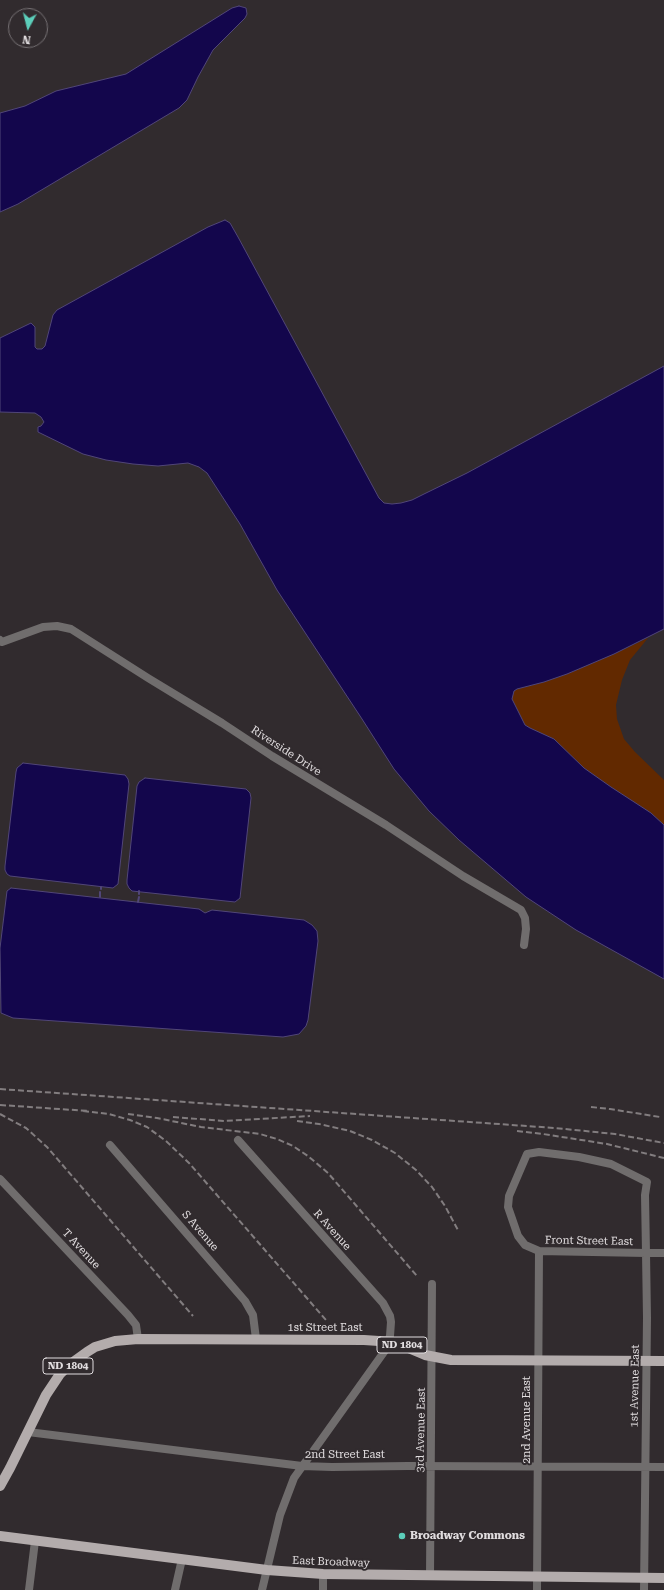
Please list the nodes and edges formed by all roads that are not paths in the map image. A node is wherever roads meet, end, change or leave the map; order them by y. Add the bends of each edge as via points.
1 (1, 641) edge
2 (524, 945) dead end
3 (238, 1140) dead end
4 (110, 1145) dead end
5 (0, 1179) edge
6 (647, 1182) joint
7 (539, 1251) junction
8 (646, 1252) junction
9 (664, 1253) edge
10 (432, 1284) dead end
11 (138, 1339) junction
12 (256, 1340) junction
13 (388, 1342) junction
14 (433, 1357) junction
15 (538, 1360) junction
16 (646, 1361) junction
17 (664, 1361) edge
18 (28, 1432) junction
19 (302, 1466) junction
20 (431, 1466) junction
21 (537, 1467) junction
22 (645, 1467) junction
23 (664, 1467) edge
24 (0, 1486) edge
25 (0, 1536) edge
26 (35, 1541) junction
27 (182, 1559) junction
28 (267, 1570) junction
29 (323, 1574) junction
30 (430, 1576) junction
31 (537, 1577) junction
32 (644, 1578) junction
33 (664, 1578) edge
34 (28, 1590) edge
35 (175, 1590) edge
36 (262, 1590) edge
37 (323, 1590) edge
38 (536, 1590) edge
39 (644, 1590) edge

1 - 2 street, Riverside Drive via 43,627 71,628 521,910 526,929
3 - 13 street, R Avenue via 383,1303 390,1316 391,1331
4 - 12 street, S Avenue via 246,1301 253,1315
5 - 11 street, T Avenue via 128,1315 136,1325
6 - 7 street, Front Street East via 611,1164 539,1152 527,1154 509,1196 508,1207 518,1236 525,1245
6 - 8 street, 1st Avenue East via 644,1195
7 - 8 street, Front Street East
7 - 15 street, 2nd Avenue East
8 - 9 street, Front Street East
8 - 16 street, 1st Avenue East
10 - 14 street, 3rd Avenue East
11 - 12 main road, 1st Street East / ND 1804
11 - 18 main road, 1st Street East / ND 1804 via 115,1341 95,1347 69,1365 53,1383
12 - 13 main road, 1st Street East / ND 1804
13 - 14 main road, 1st Street East / ND 1804
13 - 19 street, R Avenue via 381,1357
14 - 15 main road, 1st Street East / ND 1804 via 451,1360
14 - 20 street, 3rd Avenue East
15 - 16 main road, 1st Street East / ND 1804
15 - 21 street, 2nd Avenue East
16 - 17 main road, 1st Street East / ND 1804
16 - 22 street, 1st Avenue East
18 - 19 street, 2nd Street East
18 - 24 main road, ND 1804
19 - 20 street, 2nd Street East
19 - 28 street, R Avenue via 284,1503
20 - 21 street, 2nd Street East
20 - 30 street, 3rd Avenue East
21 - 22 street, 2nd Street East
21 - 31 street, 2nd Avenue East
22 - 23 street, 2nd Street East
22 - 32 street, 1st Avenue East
25 - 26 main road, East Broadway
26 - 27 main road, East Broadway
26 - 34 street
27 - 28 main road, East Broadway
27 - 35 street
28 - 29 main road, East Broadway
28 - 36 street, R Avenue
29 - 30 main road, East Broadway
29 - 37 street
30 - 31 main road, East Broadway
31 - 32 main road, East Broadway
31 - 38 street, 2nd Avenue East
32 - 33 main road, East Broadway
32 - 39 street, 1st Avenue East

